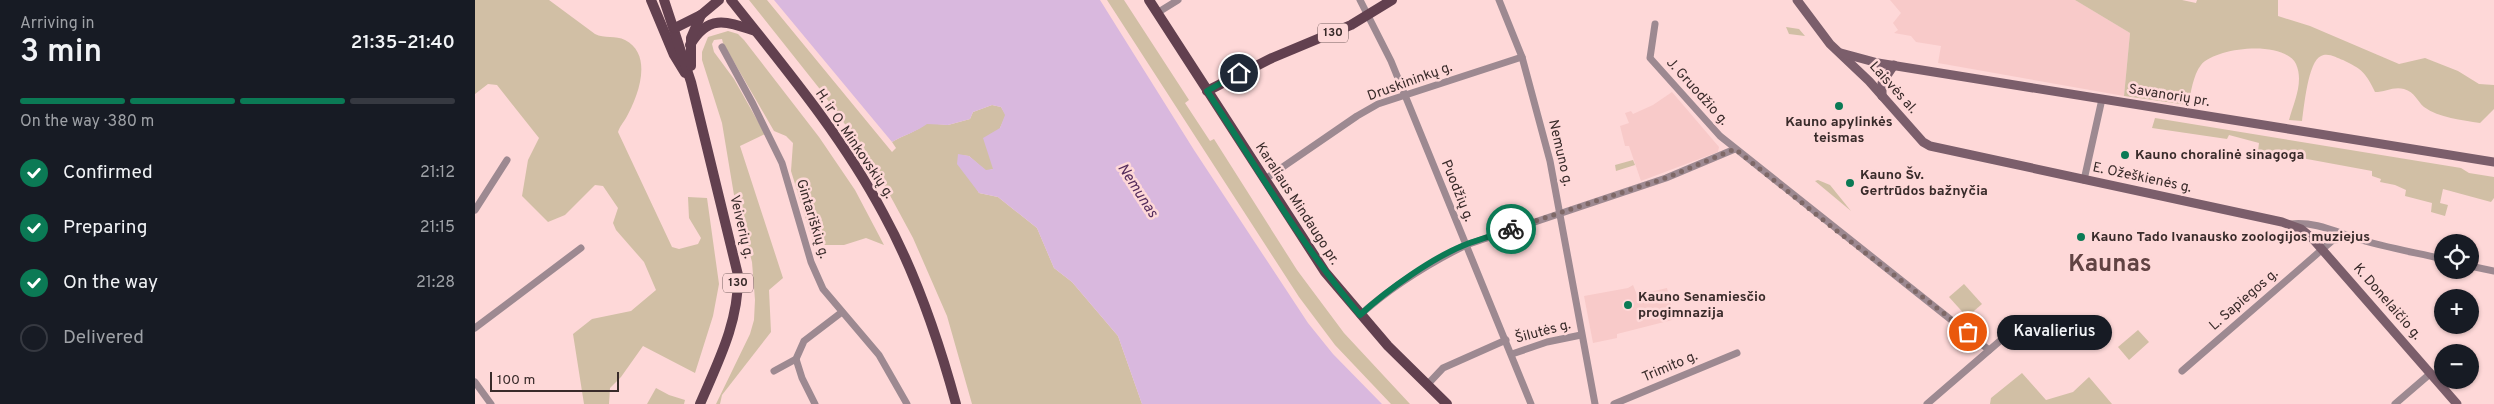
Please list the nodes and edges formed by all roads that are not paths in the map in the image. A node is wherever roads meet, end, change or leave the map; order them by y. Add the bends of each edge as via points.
1 (651, 0) edge
2 (665, 0) edge
3 (719, 0) edge
4 (731, 0) edge
5 (1149, 0) edge
6 (1178, 0) edge
7 (1360, 0) edge
8 (1392, 0) edge
9 (1499, 0) edge
10 (1797, 0) edge
11 (1157, 12) junction
12 (701, 15) junction
13 (1369, 16) junction
14 (1655, 24) dead end
15 (675, 28) junction
16 (756, 32) junction
17 (690, 45) junction
18 (722, 47) dead end
19 (1841, 53) junction
20 (674, 55) junction
21 (1522, 56) junction
22 (1894, 65) junction
23 (691, 82) junction
24 (1207, 91) junction
25 (1405, 94) junction
26 (1882, 96) junction
27 (2102, 99) junction
28 (1923, 142) joint
29 (1735, 149) junction
30 (507, 160) dead end
31 (2494, 162) edge
32 (1264, 180) junction
33 (2084, 180) junction
34 (475, 210) edge
35 (1560, 213) junction
36 (2290, 224) junction
37 (2355, 238) junction
38 (1466, 245) junction
39 (581, 248) dead end
40 (2322, 249) junction
41 (2434, 257) edge
42 (2479, 268) edge
43 (2494, 271) edge
44 (843, 312) junction
45 (1360, 315) junction
46 (2023, 320) dead end
47 (476, 324) edge
48 (1581, 335) junction
49 (1506, 340) junction
50 (1989, 350) junction
51 (1737, 353) dead end
52 (1512, 354) junction
53 (796, 359) junction
54 (774, 371) dead end
55 (2182, 371) dead end
56 (2431, 373) junction
57 (475, 382) edge
58 (1427, 384) junction
59 (491, 404) edge
60 (700, 404) edge
61 (815, 404) edge
62 (907, 404) edge
63 (956, 404) edge
64 (1447, 404) edge
65 (1531, 404) edge
66 (1595, 404) edge
67 (1614, 404) edge
68 (1927, 404) edge
69 (2395, 404) edge
70 (2457, 404) edge

1 - 20 main road, Veiverių g. / 130
2 - 15 main road, Veiverių g. / 130
3 - 12 main road
4 - 16 main road, H. ir O. Minkovskių g.
5 - 11 main road, Karaliaus Mindaugo pr.
6 - 11 street
7 - 13 street, Puodžių g.
8 - 13 main road, 130
9 - 21 street, Nemuno g.
10 - 19 main road, Laisvės al. via 1830,44
11 - 24 main road, Karaliaus Mindaugo pr.
12 - 15 main road
12 - 17 main road via 693,29
13 - 24 main road, 130 via 1239,73
13 - 25 street, Puodžių g.
14 - 29 street, J. Gruodžio g. via 1650,58
15 - 20 main road
15 - 23 main road, Veiverių g. / 130
16 - 17 main road via 719,22 703,28
16 - 63 main road, H. ir O. Minkovskių g. via 835,136 883,212 927,310
17 - 23 main road
18 - 44 street, Gintariškių g. via 782,163 818,278 826,294
19 - 22 main road, Savanorių pr.
19 - 26 main road, Laisvės al.
20 - 23 main road, Veiverių g. / 130
21 - 25 street, Druskininkų g.
21 - 35 street, Nemuno g.
22 - 26 main road via 1882,83
22 - 27 main road, Savanorių pr.
23 - 60 main road, Veiverių g. / 130 via 733,252 738,285 733,326
24 - 32 main road, Karaliaus Mindaugo pr.
25 - 32 street, Druskininkų g. via 1357,116
25 - 38 street, Puodžių g.
26 - 28 main road, Laisvės al.
27 - 31 main road, Savanorių pr.
27 - 33 street
28 - 33 main road, E. Ožeškienės g. via 1941,150
29 - 35 street via 1666,178
29 - 50 street, J. Gruodžio g.
30 - 34 street
32 - 45 main road, Karaliaus Mindaugo pr. via 1325,272
33 - 36 main road, E. Ožeškienės g.
35 - 38 street
35 - 48 street, Nemuno g.
36 - 37 street, E. Ožeškienės g. via 2322,227
36 - 40 main road, K. Donelaičio g. via 2301,229
37 - 40 street, E. Ožeškienės g. via 2333,240
37 - 41 street, E. Ožeškienės g.
38 - 45 street via 1441,257 1376,300
38 - 49 street, Puodžių g.
39 - 47 street
40 - 55 street, L. Sapiegos g.
40 - 56 main road, K. Donelaičio g.
42 - 43 street
44 - 53 street via 804,341
44 - 62 street via 879,354
45 - 58 main road, Karaliaus Mindaugo pr.
46 - 50 street
48 - 52 street, Šilutės g.
48 - 66 street, Nemuno g.
49 - 52 street, Puodžių g.
49 - 58 street, Šilutės g. via 1443,368
50 - 68 street
51 - 67 street, Trimito g.
52 - 65 street, Puodžių g.
53 - 54 street
53 - 61 street
56 - 69 street
56 - 70 main road, K. Donelaičio g.
57 - 59 street
58 - 64 main road, Karaliaus Mindaugo pr.

